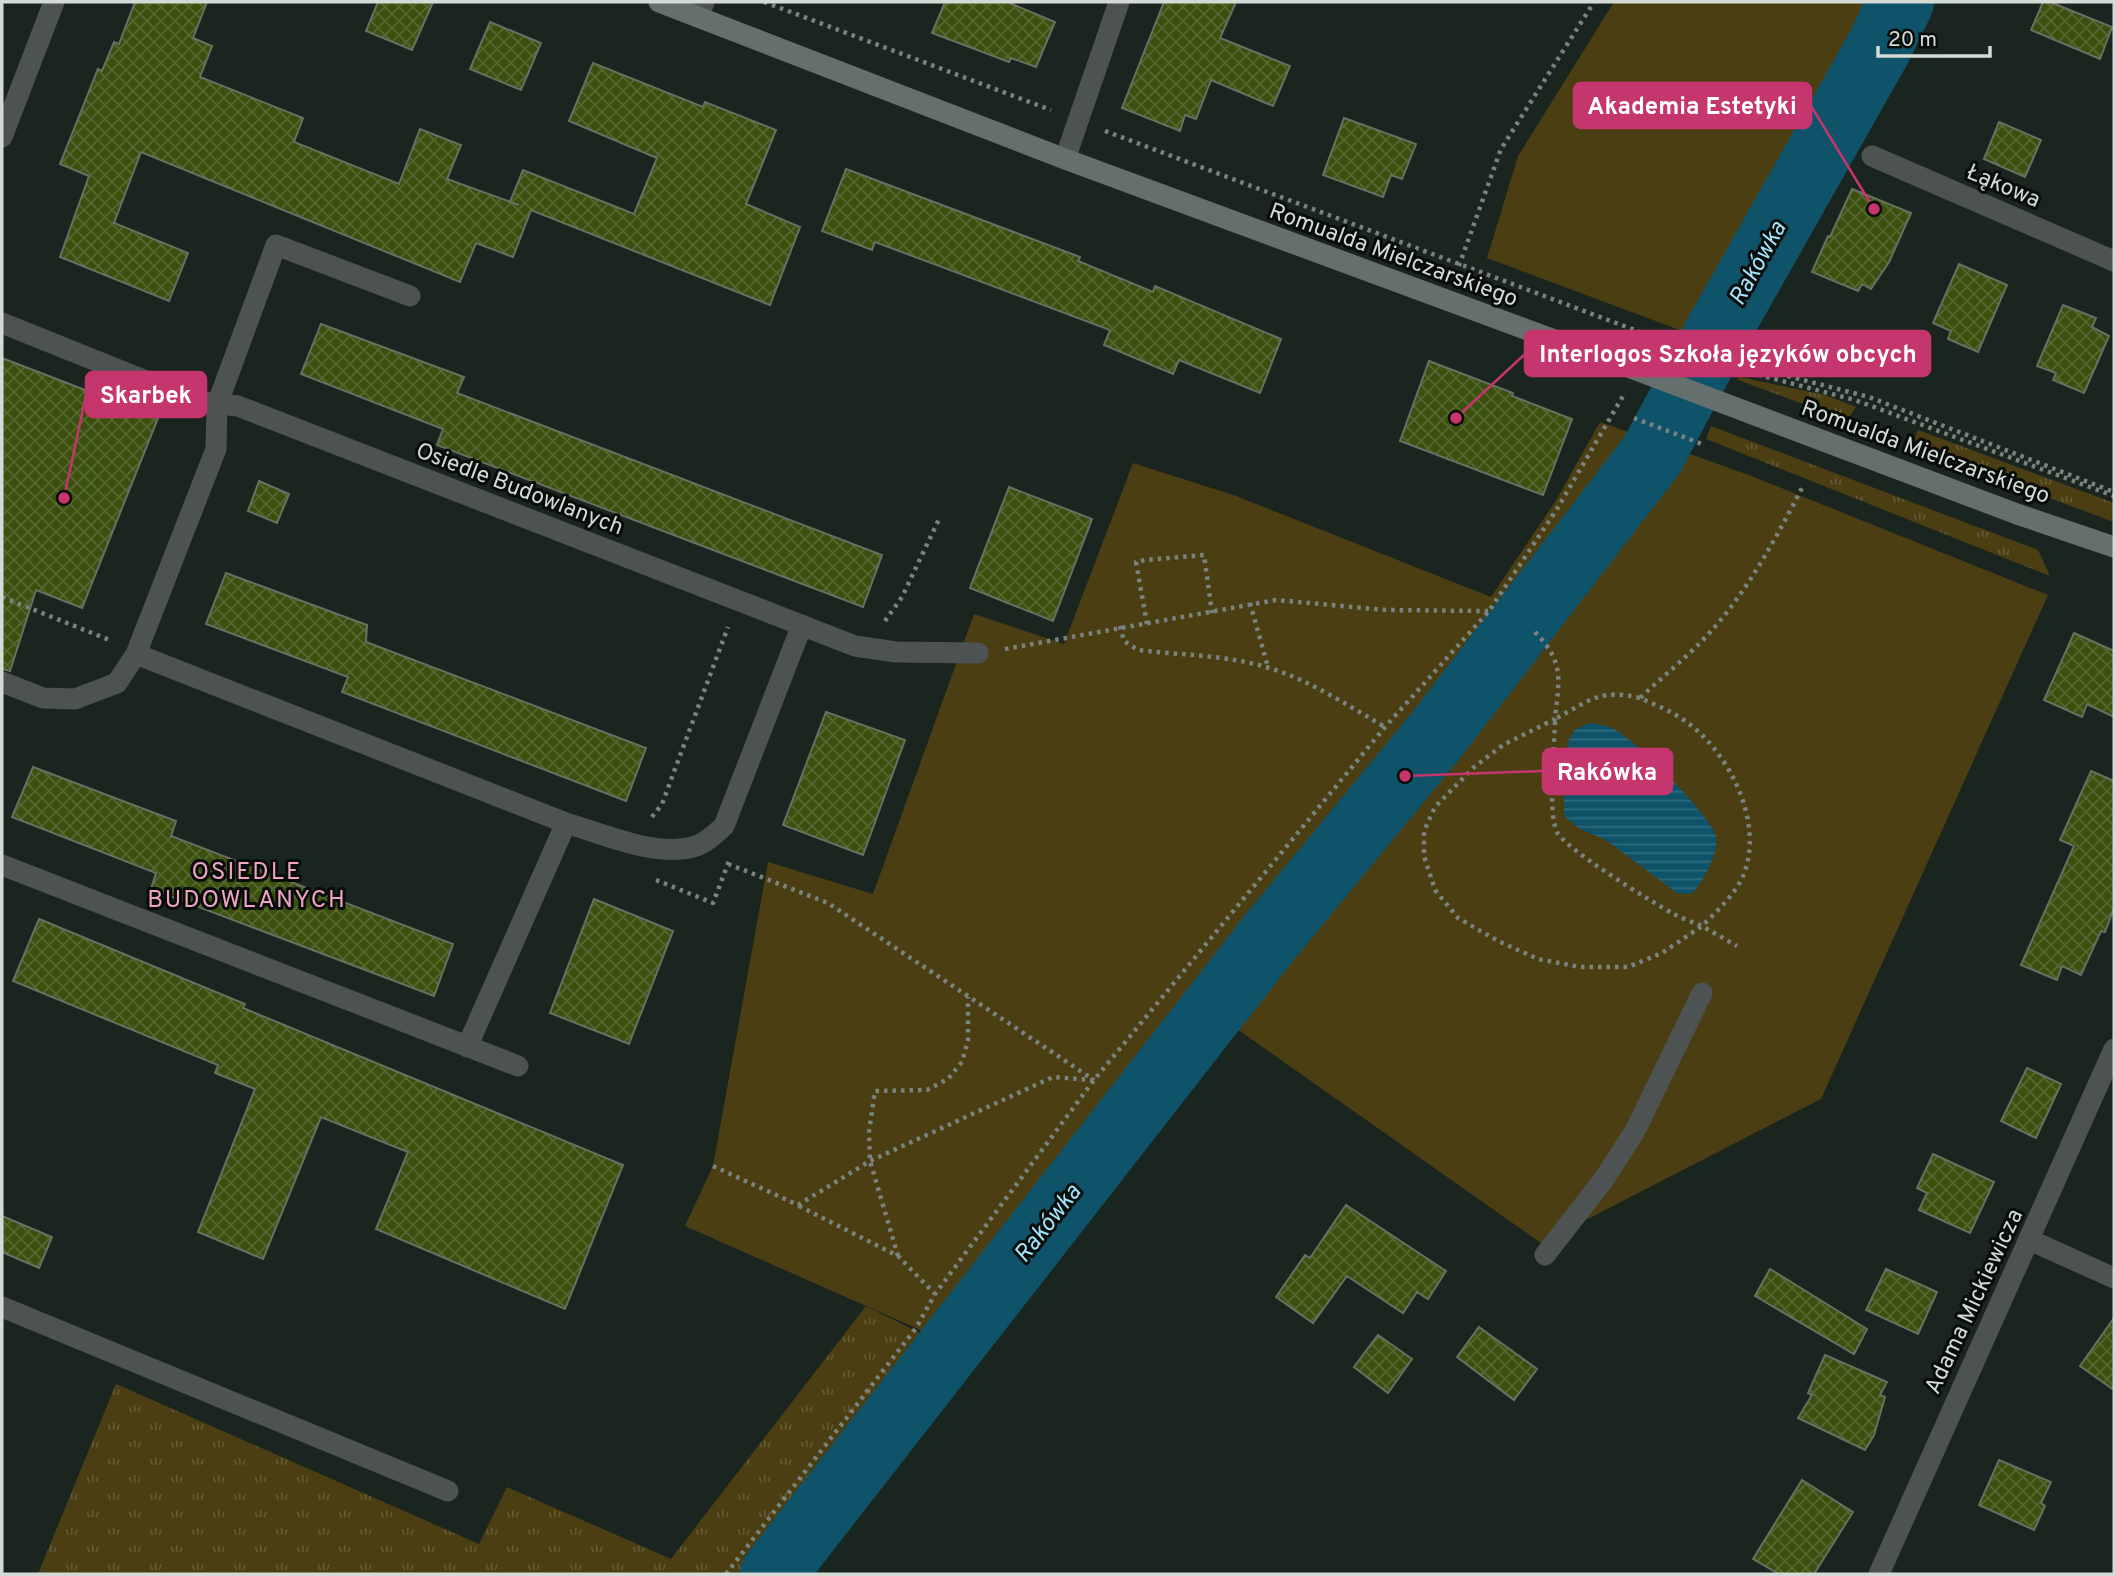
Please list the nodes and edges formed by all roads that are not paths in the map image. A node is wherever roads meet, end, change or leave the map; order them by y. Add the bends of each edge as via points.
1 (54, 2) edge
2 (659, 2) edge
3 (1119, 2) edge
4 (701, 9) edge
5 (2, 137) edge
6 (1872, 156) dead end
7 (1065, 159) junction
8 (2114, 261) edge
9 (410, 296) dead end
10 (2, 323) edge
11 (217, 404) junction
12 (2114, 547) edge
13 (802, 625) junction
14 (978, 653) road end
15 (136, 654) junction
16 (2, 684) edge
17 (566, 823) junction
18 (2, 865) edge
19 (1702, 993) dead end
20 (467, 1047) junction
21 (2114, 1049) edge
22 (518, 1066) dead end
23 (2030, 1240) junction
24 (1545, 1255) dead end
25 (2114, 1278) edge
26 (2, 1307) edge
27 (448, 1491) dead end
28 (1879, 1574) edge

1 - 5 street
2 - 4 street, Romualda Mielczarskiego
3 - 7 street
4 - 7 street, Romualda Mielczarskiego
6 - 8 street, Łąkowa
7 - 12 street, Romualda Mielczarskiego
9 - 11 street via 276,245
10 - 11 street, Osiedle Budowlanych via 196,401
11 - 13 street, Osiedle Budowlanych via 238,407
11 - 15 street via 216,449
13 - 14 street, Osiedle Budowlanych via 855,646 896,652
13 - 17 street via 724,826 713,837 693,847 657,849
15 - 16 street via 117,683 75,699 43,698
15 - 17 street
17 - 20 street
18 - 20 street
19 - 24 street via 1635,1131 1604,1180
20 - 22 street
21 - 23 street, Adama Mickiewicza
23 - 25 street
23 - 28 street, Adama Mickiewicza
26 - 27 street

